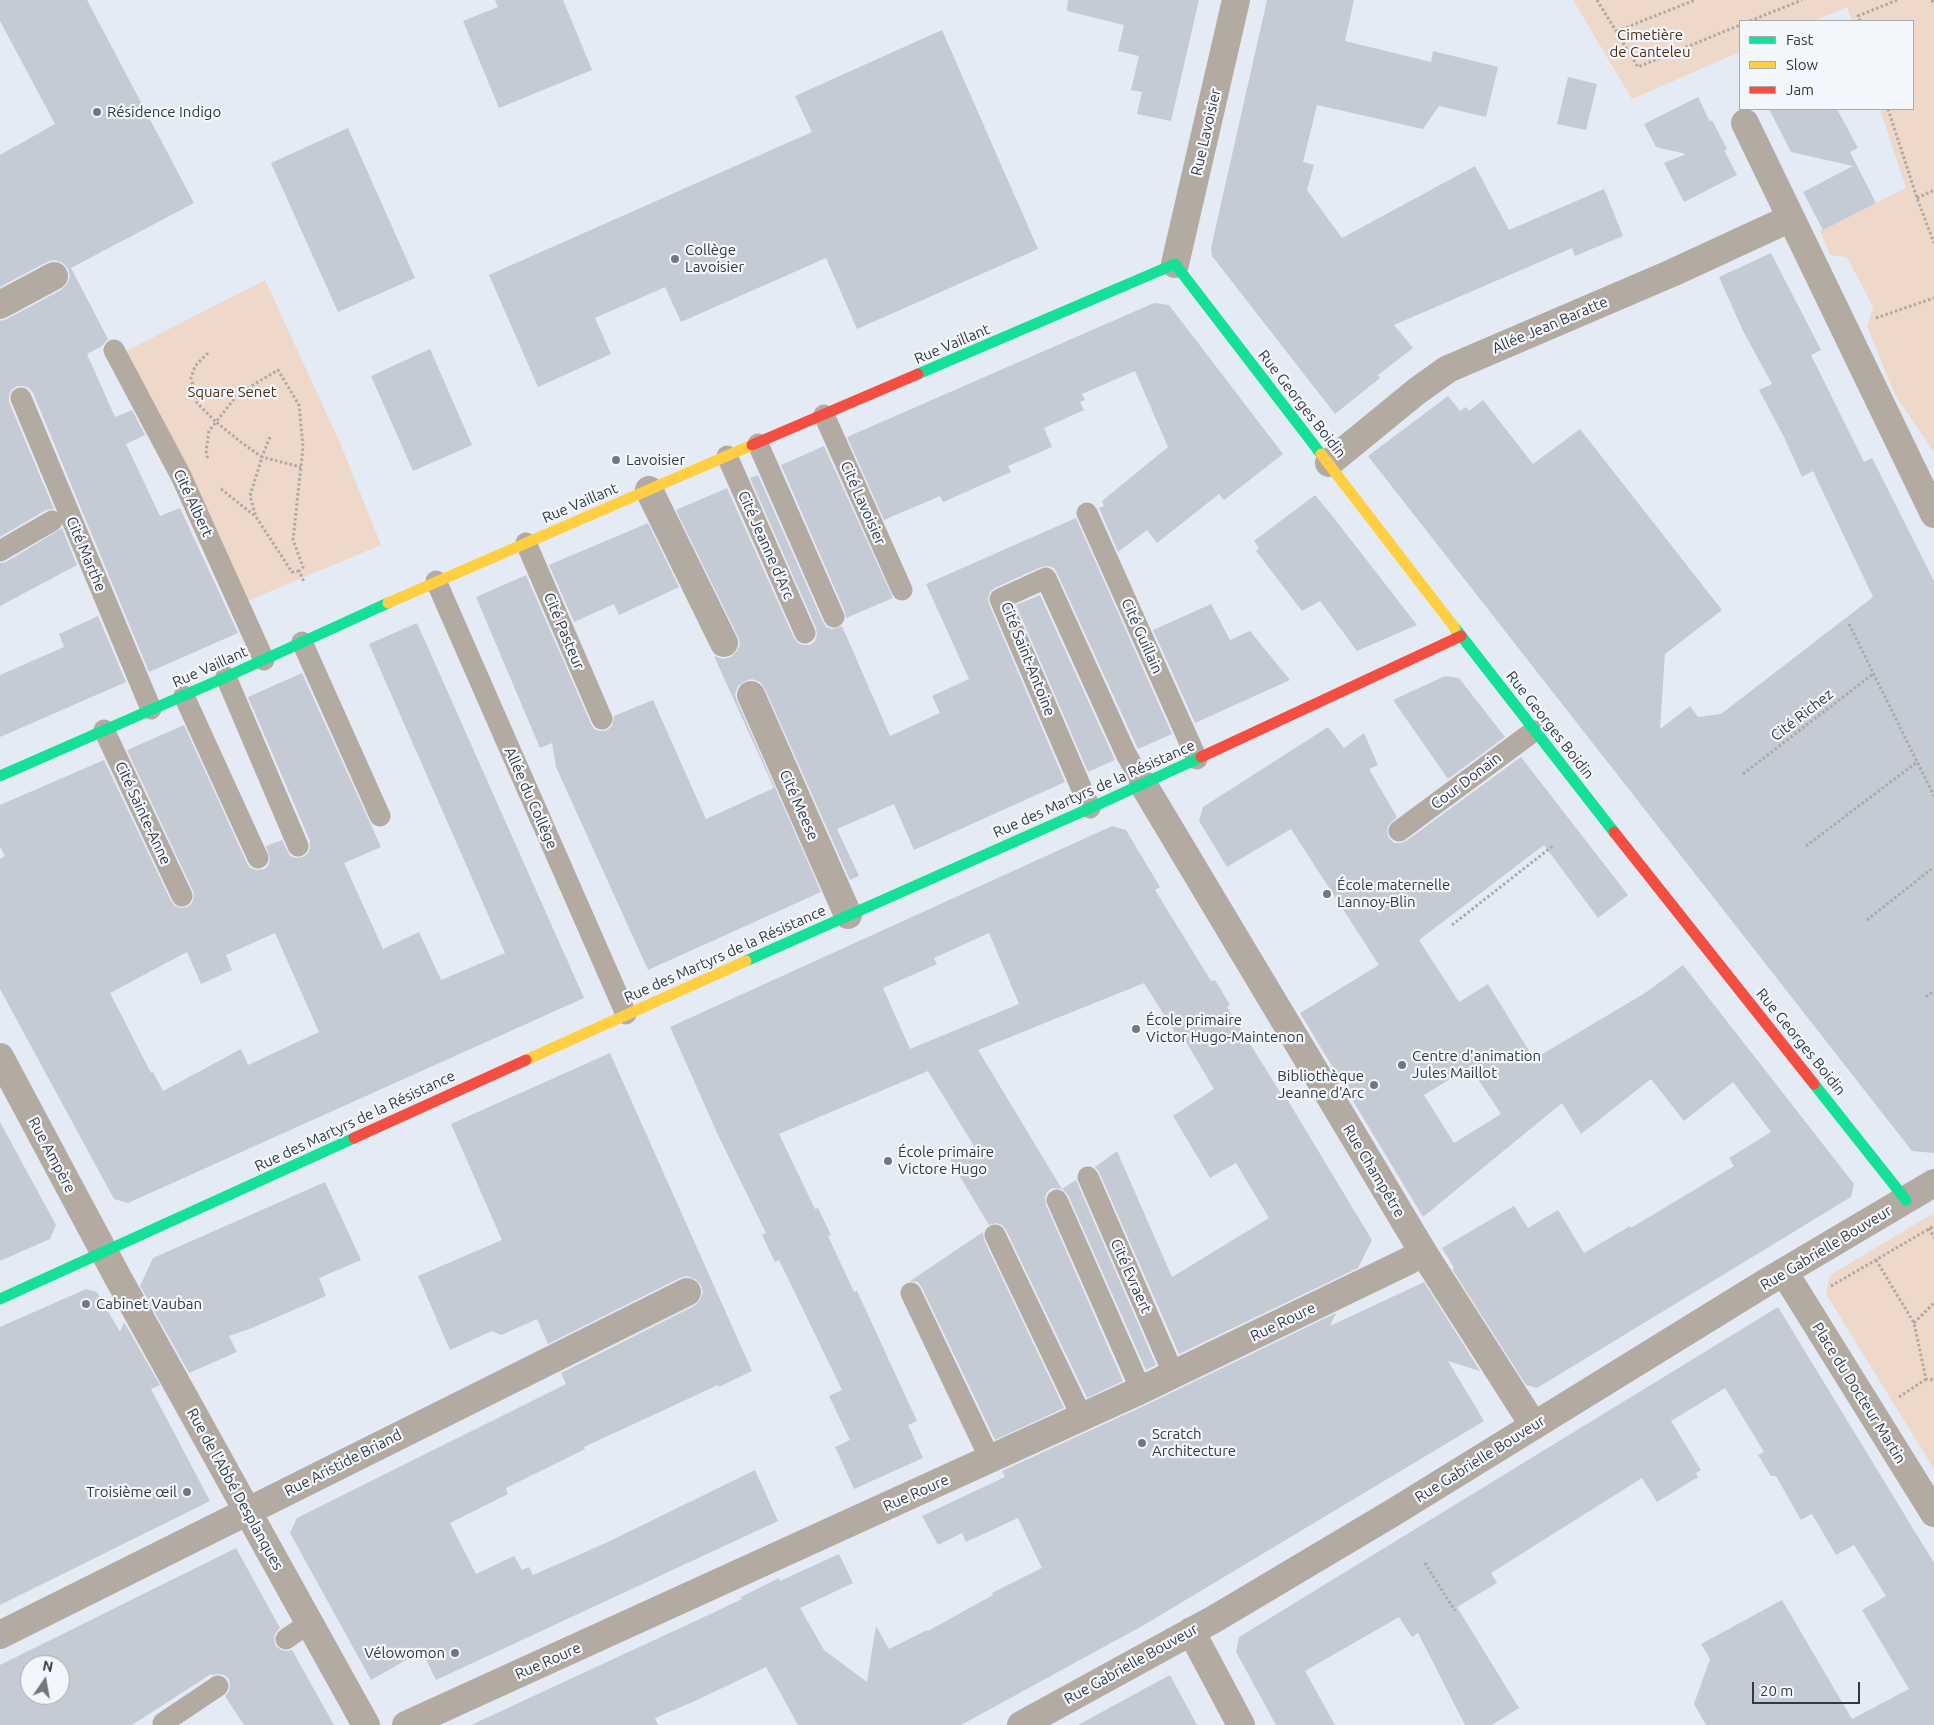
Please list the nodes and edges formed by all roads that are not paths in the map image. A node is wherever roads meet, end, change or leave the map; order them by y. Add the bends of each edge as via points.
1 (1236, 0) edge
2 (1745, 123) dead end
3 (1791, 218) junction
4 (1175, 264) junction
5 (54, 276) dead end
6 (0, 304) edge
7 (114, 350) dead end
8 (21, 398) dead end
9 (824, 415) junction
10 (758, 444) junction
11 (727, 456) junction
12 (1329, 463) junction
13 (650, 490) junction
14 (1087, 513) dead end
15 (1934, 514) edge
16 (52, 521) dead end
17 (526, 543) junction
18 (0, 551) edge
19 (436, 581) junction
20 (902, 590) dead end
21 (834, 617) dead end
22 (805, 633) dead end
23 (1461, 636) junction
24 (302, 642) junction
25 (724, 643) dead end
26 (264, 660) junction
27 (226, 677) junction
28 (750, 695) dead end
29 (184, 696) junction
30 (151, 709) junction
31 (602, 719) dead end
32 (104, 730) junction
33 (1534, 730) junction
34 (1198, 758) junction
35 (0, 776) edge
36 (1142, 784) junction
37 (1090, 808) junction
38 (380, 816) dead end
39 (1399, 831) dead end
40 (298, 846) dead end
41 (258, 858) dead end
42 (182, 896) dead end
43 (848, 915) junction
44 (626, 1014) junction
45 (0, 1057) edge
46 (1088, 1177) dead end
47 (1934, 1183) edge
48 (1057, 1200) dead end
49 (1906, 1200) junction
50 (995, 1235) dead end
51 (104, 1252) junction
52 (1423, 1252) junction
53 (1784, 1272) junction
54 (687, 1292) dead end
55 (911, 1293) dead end
56 (0, 1299) edge
57 (1174, 1374) junction
58 (1142, 1390) junction
59 (1082, 1417) junction
60 (1534, 1426) junction
61 (990, 1459) junction
62 (247, 1511) junction
63 (1934, 1513) edge
64 (309, 1623) junction
65 (1191, 1631) junction
66 (0, 1635) edge
67 (286, 1639) dead end
68 (218, 1686) dead end
69 (163, 1723) dead end
70 (366, 1725) edge
71 (406, 1725) edge
72 (1021, 1725) edge
73 (1241, 1725) edge

1 - 4 street, Rue Lavoisier
2 - 3 street
3 - 12 street, Allée Jean Baratte via 1448,369
3 - 15 street
4 - 9 street, Rue Vaillant
4 - 12 street, Rue Georges Boidin
5 - 6 street
7 - 26 lane, Cité Albert via 181,476
8 - 30 lane, Cité Marthe
9 - 10 street, Rue Vaillant
9 - 20 lane, Cité Lavoisier
10 - 11 street, Rue Vaillant
10 - 21 lane
11 - 13 street, Rue Vaillant
11 - 22 lane, Cité Jeanne d'Arc
12 - 23 street, Rue Georges Boidin
13 - 17 street, Rue Vaillant
13 - 25 street
14 - 34 lane, Cité Guillain
16 - 18 lane
17 - 19 street, Rue Vaillant
17 - 31 lane, Cité Pasteur
19 - 24 street, Rue Vaillant
19 - 44 lane, Allée du Collège
23 - 33 street, Rue Georges Boidin
23 - 34 street, Rue des Martyrs de la Résistance
24 - 26 street, Rue Vaillant
24 - 38 lane
26 - 27 street, Rue Vaillant
27 - 29 street, Rue Vaillant
27 - 40 lane
28 - 43 street, Cité Meese
29 - 30 street, Rue Vaillant
29 - 41 lane
30 - 32 street, Rue Vaillant
32 - 35 street, Rue Vaillant
32 - 42 lane, Cité Sainte-Anne
33 - 39 lane, Cour Donain
33 - 49 street, Rue Georges Boidin
34 - 36 street, Rue des Martyrs de la Résistance
36 - 37 street, Rue des Martyrs de la Résistance
36 - 37 lane, Cité Saint-Antoine via 1046,578 1000,599
36 - 52 street, Rue Champêtre
37 - 43 street, Rue des Martyrs de la Résistance
43 - 44 street, Rue des Martyrs de la Résistance
44 - 51 street, Rue des Martyrs de la Résistance
45 - 51 street, Rue Ampère
46 - 57 lane, Cité Evraert
47 - 49 street, Rue Gabrielle Bouveur
48 - 58 lane
49 - 53 street, Rue Gabrielle Bouveur
50 - 59 lane
51 - 56 street, Rue des Martyrs de la Résistance
51 - 62 street, Rue de l'Abbé Desplanques
52 - 57 street, Rue Roure
52 - 60 street, Rue Champêtre
53 - 60 street, Rue Gabrielle Bouveur
53 - 63 street, Place du Docteur Martin
54 - 62 street, Rue Aristide Briand
55 - 61 lane
57 - 58 street, Rue Roure
58 - 59 street, Rue Roure
59 - 61 street, Rue Roure
60 - 65 street, Rue Gabrielle Bouveur
61 - 71 street, Rue Roure
62 - 64 street, Rue de l'Abbé Desplanques
62 - 66 street, Rue Aristide Briand
64 - 67 lane
64 - 70 street, Rue de l'Abbé Desplanques
65 - 72 street, Rue Gabrielle Bouveur
65 - 73 street
68 - 69 lane

